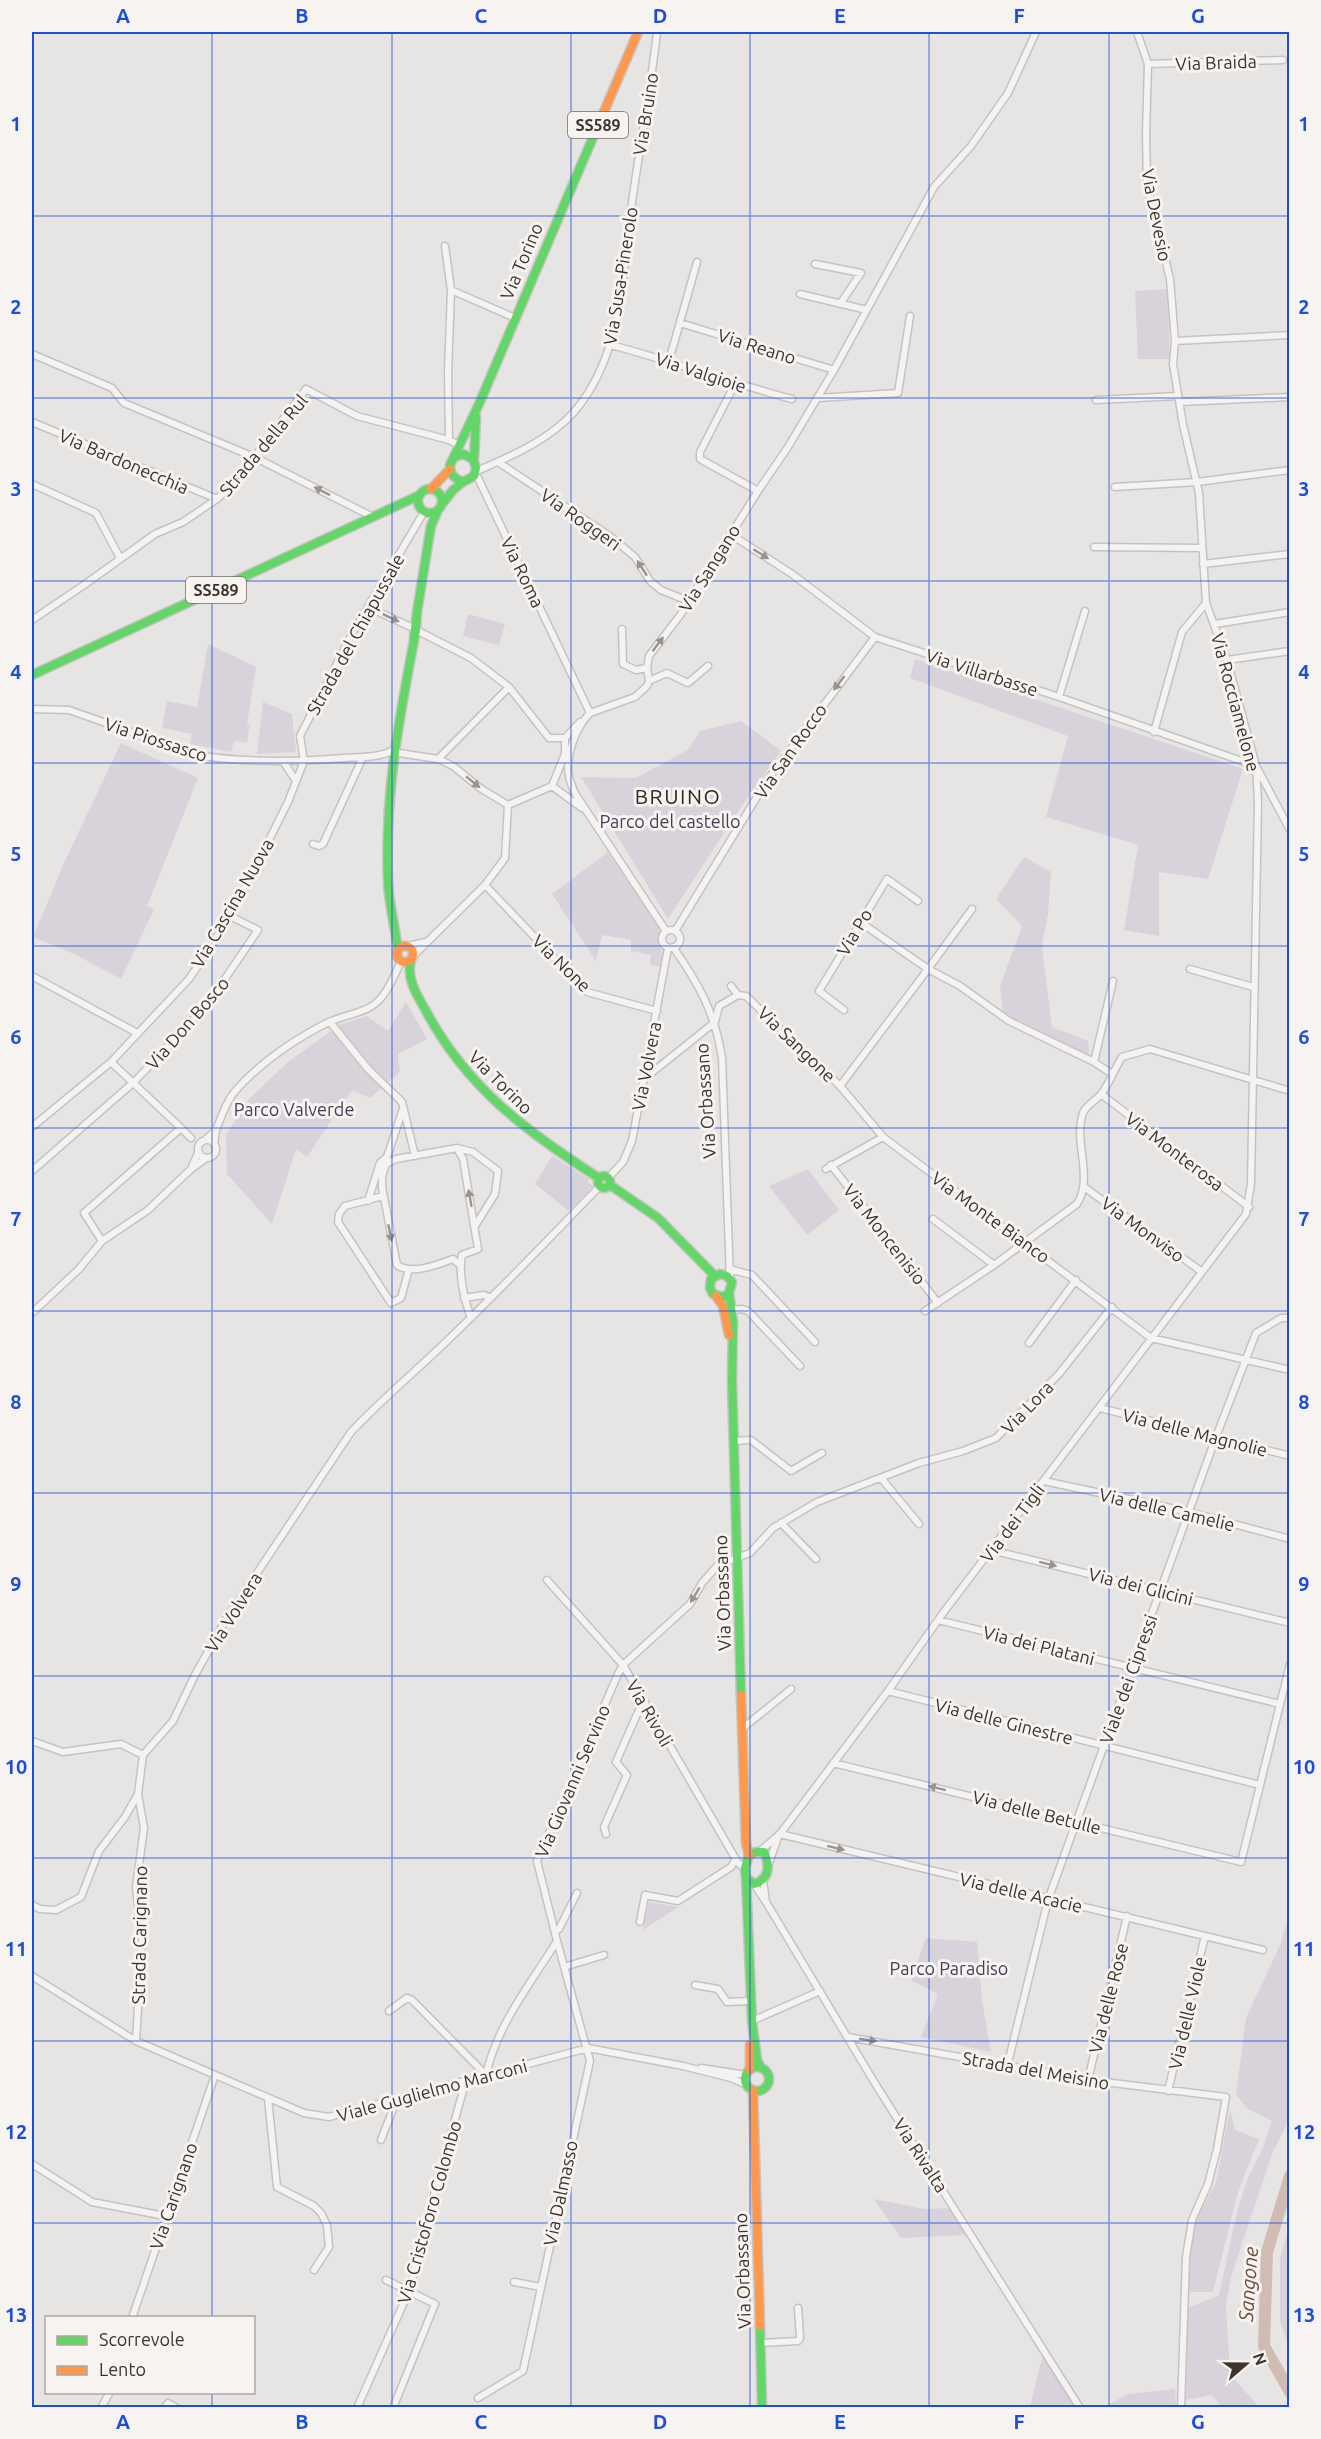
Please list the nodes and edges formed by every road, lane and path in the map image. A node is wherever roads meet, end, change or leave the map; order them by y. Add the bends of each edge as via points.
1 (638, 32) edge
2 (657, 32) edge
3 (1036, 32) edge
4 (1137, 32) edge
5 (1283, 60) dead end
6 (1148, 64) junction
7 (633, 197) joint
8 (445, 246) dead end
9 (697, 262) dead end
10 (815, 264) dead end
11 (451, 290) junction
12 (800, 294) dead end
13 (840, 304) junction
14 (867, 310) junction
15 (910, 316) dead end
16 (515, 318) junction
17 (680, 323) junction
18 (1290, 335) edge
19 (1175, 341) junction
20 (611, 345) junction
21 (32, 354) edge
22 (669, 361) junction
23 (1173, 364) joint
24 (834, 370) junction
25 (735, 384) junction
26 (1290, 397) edge
27 (817, 398) junction
28 (792, 399) dead end
29 (1179, 399) junction
30 (1096, 400) dead end
31 (478, 404) junction
32 (32, 422) edge
33 (448, 440) junction
34 (459, 446) junction
35 (254, 457) junction
36 (455, 457) junction
37 (474, 459) junction
38 (498, 462) junction
39 (450, 470) junction
40 (1290, 470) edge
41 (476, 473) junction
42 (463, 482) junction
43 (1197, 482) junction
44 (32, 484) edge
45 (1115, 487) dead end
46 (431, 489) junction
47 (758, 490) junction
48 (420, 495) junction
49 (217, 500) junction
50 (442, 504) junction
51 (402, 505) junction
52 (427, 511) junction
53 (374, 518) junction
54 (730, 534) junction
55 (1094, 547) dead end
56 (1202, 548) junction
57 (1290, 554) edge
58 (120, 558) junction
59 (1203, 564) junction
60 (688, 601) junction
61 (1206, 603) junction
62 (368, 608) junction
63 (1085, 611) dead end
64 (1290, 612) edge
65 (32, 620) edge
66 (1215, 624) junction
67 (622, 629) dead end
68 (414, 632) junction
69 (875, 637) junction
70 (1290, 651) edge
71 (1227, 660) junction
72 (708, 666) dead end
73 (647, 668) junction
74 (32, 675) edge
75 (650, 681) junction
76 (509, 687) junction
77 (1059, 697) junction
78 (32, 709) edge
79 (590, 713) junction
80 (581, 722) junction
81 (1154, 732) junction
82 (565, 738) junction
83 (393, 754) junction
84 (363, 757) junction
85 (438, 759) junction
86 (283, 761) junction
87 (304, 761) junction
88 (1256, 766) junction
89 (296, 781) junction
90 (552, 786) junction
91 (508, 805) junction
92 (587, 812) junction
93 (1290, 830) edge
94 (313, 844) dead end
95 (485, 885) junction
96 (918, 901) dead end
97 (972, 909) dead end
98 (230, 916) junction
99 (860, 922) junction
100 (666, 931) junction
101 (675, 931) junction
102 (429, 941) junction
103 (403, 947) junction
104 (671, 947) junction
105 (412, 958) junction
106 (401, 962) junction
107 (928, 969) junction
108 (1190, 969) dead end
109 (32, 976) edge
110 (394, 976) junction
111 (409, 979) junction
112 (1113, 981) dead end
113 (731, 986) dead end
114 (1253, 987) junction
115 (738, 995) junction
116 (844, 1010) dead end
117 (657, 1011) junction
118 (330, 1022) junction
119 (715, 1022) junction
120 (137, 1033) junction
121 (111, 1062) junction
122 (1094, 1062) junction
123 (1112, 1074) junction
124 (644, 1079) junction
125 (1252, 1081) junction
126 (134, 1082) junction
127 (840, 1086) junction
128 (1290, 1091) edge
129 (1101, 1094) junction
130 (403, 1109) junction
131 (32, 1127) edge
132 (182, 1128) junction
133 (216, 1130) junction
134 (883, 1137) junction
135 (191, 1138) junction
136 (204, 1141) junction
137 (214, 1144) junction
138 (457, 1148) junction
139 (198, 1151) junction
140 (415, 1156) junction
141 (205, 1158) junction
142 (387, 1160) junction
143 (191, 1169) junction
144 (32, 1171) edge
145 (610, 1181) junction
146 (599, 1182) junction
147 (1084, 1187) junction
148 (383, 1196) junction
149 (368, 1201) junction
150 (1248, 1210) junction
151 (933, 1219) dead end
152 (475, 1226) junction
153 (102, 1241) junction
154 (1024, 1243) junction
155 (462, 1255) junction
156 (453, 1259) junction
157 (460, 1265) junction
158 (994, 1265) junction
159 (729, 1266) junction
160 (409, 1269) junction
161 (1202, 1272) junction
162 (715, 1277) junction
163 (730, 1279) junction
164 (1076, 1280) junction
165 (729, 1293) junction
166 (716, 1296) junction
167 (464, 1298) junction
168 (491, 1298) junction
169 (938, 1303) junction
170 (1112, 1307) junction
171 (732, 1310) junction
172 (926, 1311) dead end
173 (32, 1313) edge
174 (471, 1318) junction
175 (1290, 1318) edge
176 (1151, 1338) junction
177 (815, 1342) dead end
178 (1029, 1343) dead end
179 (732, 1353) junction
180 (1246, 1360) junction
181 (800, 1366) dead end
182 (1290, 1370) edge
183 (1100, 1408) junction
184 (1216, 1437) junction
185 (734, 1441) junction
186 (822, 1454) dead end
187 (1290, 1456) edge
188 (881, 1478) junction
189 (1044, 1481) junction
190 (1189, 1512) junction
191 (781, 1523) junction
192 (919, 1524) dead end
193 (1290, 1539) edge
194 (992, 1550) junction
195 (737, 1557) junction
196 (816, 1559) dead end
197 (547, 1580) dead end
198 (1161, 1591) junction
199 (938, 1620) junction
200 (1290, 1623) edge
201 (1290, 1664) edge
202 (623, 1665) junction
203 (1132, 1668) junction
204 (791, 1689) dead end
205 (888, 1691) junction
206 (645, 1704) junction
207 (1280, 1704) junction
208 (742, 1728) junction
209 (32, 1742) edge
210 (1103, 1746) junction
211 (143, 1755) junction
212 (833, 1763) junction
213 (1260, 1785) junction
214 (138, 1794) junction
215 (1075, 1821) junction
216 (606, 1833) dead end
217 (780, 1834) junction
218 (755, 1853) junction
219 (736, 1859) junction
220 (769, 1863) junction
221 (746, 1868) junction
222 (746, 1878) junction
223 (758, 1882) junction
224 (577, 1893) dead end
225 (1048, 1900) junction
226 (32, 1905) edge
227 (1127, 1916) junction
228 (748, 1917) junction
229 (640, 1922) dead end
230 (555, 1931) junction
231 (1205, 1936) junction
232 (557, 1941) junction
233 (1263, 1950) dead end
234 (604, 1955) dead end
235 (564, 1967) junction
236 (32, 1976) edge
237 (695, 1984) dead end
238 (820, 1991) junction
239 (750, 2001) junction
240 (389, 2011) dead end
241 (752, 2020) junction
242 (848, 2037) junction
243 (136, 2041) junction
244 (588, 2048) junction
245 (683, 2066) junction
246 (1007, 2067) junction
247 (761, 2068) junction
248 (748, 2073) junction
249 (215, 2075) junction
250 (486, 2075) junction
251 (466, 2080) junction
252 (1088, 2080) junction
253 (753, 2088) junction
254 (1168, 2091) junction
255 (267, 2098) junction
256 (397, 2099) junction
257 (381, 2140) dead end
258 (32, 2164) edge
259 (165, 2216) junction
260 (314, 2270) dead end
261 (386, 2280) dead end
262 (514, 2282) dead end
263 (541, 2287) junction
264 (409, 2291) junction
265 (798, 2308) dead end
266 (133, 2316) edge
267 (760, 2343) junction
268 (109, 2394) edge
269 (478, 2398) dead end
270 (101, 2408) edge
271 (164, 2408) edge
272 (177, 2408) edge
273 (357, 2408) edge
274 (393, 2408) edge
275 (762, 2408) edge
276 (1080, 2408) edge
277 (1181, 2408) edge

1 - 16 main road, Via Torino / SS589
2 - 7 street, Via Bruino
3 - 14 street, Via Sangano via 1008,93 971,146 934,187
4 - 6 street, Via Devesio
5 - 6 street, Via Braida
6 - 19 street, Via Devesio via 1147,185 1170,279
7 - 20 street, Via Susa-Pinerolo
8 - 11 street
9 - 17 street
10 - 13 street via 861,273
11 - 16 street, Via Torino
11 - 33 street
12 - 13 street
13 - 14 street
14 - 24 street, Via Sangano
15 - 27 street via 898,393
16 - 31 main road, Via Torino / SS589
17 - 22 street
17 - 24 street, Via Reano
18 - 19 street
19 - 23 street, Via Devesio
20 - 22 street, Via Valgioie
20 - 38 street, Via Susa-Pinerolo via 592,387 570,415 531,446
21 - 35 street via 112,388 124,403
22 - 25 street, Via Valgioie
23 - 29 street, Via Rocciamelone
24 - 27 street, Via Sangano
25 - 28 street, Via Valgioie
25 - 47 street via 700,459
26 - 29 street
27 - 47 street, Via Sangano
29 - 30 street
29 - 43 street, Via Rocciamelone
31 - 34 main road, Via Torino / SS589
31 - 37 main road, Via Torino / SS589
32 - 49 street, Via Bardonecchia
33 - 34 street
33 - 35 street, Strada della Rul via 357,416 306,389
34 - 36 main road, Via Torino
35 - 49 street, Strada della Rul
53 -> 35 street
36 - 37 main road via 463,454
36 - 39 main road, SS589
37 - 41 main road, SS589
38 - 41 street, Via Susa-Pinerolo
60 -> 38 street, Via Roggeri via 661,590 635,558 611,537
39 - 42 main road
39 - 46 main road, SS589
40 - 43 street
41 - 42 main road
41 - 79 street, Via Roma
42 - 50 main road
43 - 45 street
43 - 56 street, Via Rocciamelone
44 - 58 street via 96,513
46 - 48 main road, SS589
46 - 50 main road via 440,494
47 - 54 street, Via Sangano
48 - 51 main road, SS589
48 - 52 main road, Via Torino
49 - 58 street, Strada della Rul via 183,522 154,534
50 - 52 main road
51 - 52 main road
51 - 53 main road, SS589
52 - 62 street, Strada del Chiapussale
52 - 68 main road, Via Torino via 431,526
53 - 74 main road, SS589
54 - 60 street, Via Sangano
54 -> 69 street, Via Villarbasse via 792,574
55 - 56 street
56 - 59 street, Via Rocciamelone
57 - 59 street
58 - 65 street, Strada della Rul
59 - 61 street, Via Rocciamelone
73 -> 60 street, Via Sangano via 649,656
61 - 66 street, Via Rocciamelone
61 - 81 street via 1182,632
62 -> 68 street
62 - 87 street, Strada del Chiapussale via 300,736
63 - 77 street
64 - 66 street
66 - 71 street, Via Rocciamelone
67 - 73 street via 623,664 636,670
68 - 76 street via 471,658
68 - 83 main road, Via Torino
69 - 77 street, Via Villarbasse
69 -> 101 street, Via San Rocco via 766,782
70 - 71 street
71 - 88 street, Via Rocciamelone
72 - 75 street via 688,682 667,673
73 - 75 street
75 - 79 street via 635,697
76 - 82 street via 549,738
76 - 85 street
77 - 81 street, Via Villarbasse
78 - 86 street, Via Piossasco via 69,710 197,755
79 - 80 street
80 - 82 street
80 - 92 street via 569,757 568,776
81 - 88 street, Via Villarbasse
82 - 90 street via 565,754
83 - 84 street, Via Piossasco
83 - 85 street, Via Piossasco
83 - 103 main road, Via Torino via 388,883 396,931
84 - 87 street, Via Piossasco
84 - 94 street via 323,844
85 -> 91 street, Via Piossasco
86 - 87 street, Via Piossasco
86 - 89 street
87 - 89 street, Via Cascina Nuova
88 - 93 street
88 - 114 street, Via Rocciamelone
89 - 98 street, Via Cascina Nuova
90 - 91 street
90 - 92 street
91 - 95 street via 507,853
92 - 100 street
95 - 102 street
95 - 117 street, Via None via 587,992
96 - 99 street, Via Po via 887,879
97 - 107 street, Via Sangone
98 - 120 street, Via Cascina Nuova via 189,979
98 - 126 street, Via Don Bosco via 258,930 210,1001
99 - 107 street
99 - 116 street, Via Po via 819,991
100 - 101 street
100 - 104 street via 663,943
101 - 104 street via 679,942
102 - 103 street
102 - 105 street
103 - 105 main road, Via Torino via 411,949
103 - 106 main road, Via Torino via 397,955
104 - 117 street, Via Volvera
104 - 119 street, Via Orbassano via 696,979
105 - 106 main road
105 - 111 main road, Via Torino
106 - 110 street
106 - 111 main road, Via Torino
107 - 122 street via 1009,1021
107 - 127 street, Via Sangone
108 - 114 street
109 - 120 street
110 - 111 street via 401,974
110 - 118 street via 373,1005
111 - 146 main road, Via Torino via 441,1041 485,1095 535,1137
112 - 122 street
113 - 115 street
114 - 125 street, Via Rocciamelone
115 - 119 street, Via Sangone via 719,1006
115 - 127 street, Via Sangone via 755,1003
117 - 124 street, Via Volvera
118 - 130 street via 368,1069 402,1102
118 - 133 street via 259,1068 237,1090
119 - 124 street, Via Sangone
119 - 159 street, Via Orbassano via 722,1058
120 - 121 street, Via Cascina Nuova
121 - 126 street, Via Don Bosco
121 - 131 street, Via Cascina Nuova
122 - 123 street
123 - 125 street via 1122,1057 1150,1048
123 - 129 street
124 - 145 street, Via Volvera via 628,1152
125 - 128 street
125 - 150 street, Via Rocciamelone
126 - 132 street, Via Don Bosco
126 - 144 street, Via Don Bosco
127 - 134 street, Via Monte Bianco
129 - 147 street via 1084,1112 1081,1125
129 - 150 street, Via Monterosa
130 - 140 street
130 - 142 street
132 - 135 street, Via Don Bosco
132 - 153 street via 84,1213
133 - 136 street
133 - 137 street
134 - 154 street, Via Monte Bianco
134 - 169 street, Via Moncenisio via 828,1167
135 - 136 street
135 - 139 street, Via Don Bosco
136 - 137 street
136 - 139 street
137 - 141 street via 213,1156
138 - 140 street
152 -> 138 street via 463,1159
138 - 152 street via 473,1152 498,1171 495,1194
139 - 141 street
139 - 143 street
140 - 142 street
141 - 143 street
142 - 148 street via 382,1176
142 - 149 street via 380,1163
143 - 153 street via 148,1210
145 - 146 main road via 606,1175
145 - 162 main road via 658,1218
146 - 168 street, Via Volvera
147 - 154 street, Via Moncenisio via 1082,1196 1068,1213
147 - 161 street, Via Monviso
148 - 149 street
148 -> 160 street via 396,1265
149 - 160 street via 345,1206 338,1222 391,1303 401,1299
150 - 161 street, Via dei Tigli
151 - 158 street
152 - 155 street via 478,1249
153 - 173 street via 79,1269
154 - 158 street, Via Moncenisio
154 - 164 street, Via Monte Bianco
155 - 156 street
155 - 157 street
156 - 157 street
156 - 160 street
157 - 167 street
158 - 169 street, Via Moncenisio
159 - 162 street
159 - 163 street, Via Orbassano
159 - 177 street via 752,1275
161 - 176 street, Via dei Tigli
162 - 163 main road
162 - 166 main road via 711,1291
163 - 165 main road
164 - 170 street, Via Monte Bianco
164 - 178 street
165 - 166 main road
165 - 171 main road, Via Orbassano
166 - 179 main road, Via Orbassano via 723,1306
167 - 168 street
167 - 174 street
168 - 174 street, Via Volvera
169 - 172 street, Via Moncenisio
170 - 176 street, Via Monte Bianco
170 - 188 street, Via Lora via 1059,1374 996,1438
171 - 179 main road, Via Orbassano
171 - 181 street via 748,1311
174 - 211 street, Via Volvera via 351,1432 225,1621 173,1721
175 - 180 street, Viale dei Cipressi via 1281,1318 1256,1333
176 - 180 street
176 - 183 street, Via dei Tigli
179 - 185 main road, Via Orbassano
180 - 182 street
180 - 184 street, Viale dei Cipressi
183 - 184 street, Via delle Magnolie
183 - 189 street, Via dei Tigli
184 - 187 street, Via delle Magnolie
184 - 190 street, Viale dei Cipressi
185 - 186 street via 751,1440 791,1471
185 - 195 main road, Via Orbassano
188 - 191 street, Via Lora via 817,1502
188 - 192 street
189 - 190 street, Via delle Camelie
189 - 194 street, Via dei Tigli
190 - 193 street, Via delle Camelie
190 - 198 street, Viale dei Cipressi
191 - 195 street, Via Lora via 750,1553
191 - 196 street
194 -> 198 street, Via dei Glicini
194 - 199 street, Via dei Tigli
195 -> 202 street, Via Giovanni Servino via 718,1565 690,1604
195 - 208 main road, Via Orbassano
197 - 202 street, Via Rivoli
198 - 200 street, Via dei Glicini
198 - 203 street, Viale dei Cipressi
199 - 203 street, Via dei Platani
199 - 205 street, Via dei Tigli
201 - 207 street
202 - 206 street, Via Rivoli
202 - 230 street, Via Giovanni Servino via 537,1861
203 - 207 street, Via dei Platani
203 - 210 street, Viale dei Cipressi
204 - 208 street
205 - 210 street, Via delle Ginestre
205 - 212 street, Via dei Tigli
206 - 216 street via 616,1762 627,1775 604,1827
206 - 219 street, Via Rivoli
207 - 213 street
208 - 218 main road, Via Orbassano via 746,1833
209 - 211 street via 63,1752 121,1744
210 - 213 street, Via delle Ginestre
210 - 215 street, Viale dei Cipressi
211 - 214 street
215 -> 212 street, Via delle Betulle
212 - 217 street, Via dei Tigli
213 - 215 street, Via delle Betulle via 1241,1862
214 - 226 street via 99,1851 81,1897 56,1910
214 - 243 street, Strada Carignano via 144,1828 136,1887 142,1940
215 - 225 street, Viale dei Cipressi
217 - 218 street, Via dei Tigli
217 - 220 street, Via dei Tigli
217 -> 225 street, Via delle Acacie
218 - 219 street
218 - 220 main road, Via Orbassano via 766,1855
218 - 221 main road, Via Orbassano
219 - 221 street, Via Rivoli
219 - 229 street via 731,1867 678,1901 645,1894
220 - 223 main road, Via Orbassano via 767,1874
221 - 222 main road, Via Orbassano
222 - 223 main road
222 - 228 main road, Via Orbassano
223 - 228 main road, Via Orbassano
223 - 238 street, Via Rivalta
224 - 230 street
225 - 227 street, Via delle Acacie
225 - 246 street, Viale dei Cipressi
227 - 231 street, Via delle Acacie
227 - 252 street, Via delle Rose
228 - 239 main road, Via Orbassano
230 - 232 street, Via Giovanni Servino
231 - 233 street, Via delle Acacie
231 - 254 street, Via delle Viole
232 - 235 street, Via Dalmasso
232 - 250 street via 508,2019 490,2056
234 - 235 street
235 - 244 street, Via Dalmasso
236 - 243 street, Viale Guglielmo Marconi
237 - 239 street via 718,1989 727,2002
238 - 241 street
238 - 242 street, Via Rivalta
239 - 241 main road, Via Orbassano
240 - 250 street via 407,1998 412,2000
241 - 247 main road, Via Orbassano
241 - 248 main road, Via Orbassano
242 -> 246 street, Strada del Meisino
242 - 276 street, Via Rivalta
243 - 249 street, Viale Guglielmo Marconi
244 - 245 street, Viale Guglielmo Marconi
244 - 250 street, Viale Guglielmo Marconi
244 - 263 street, Via Dalmasso via 590,2061
245 - 248 street, Viale Guglielmo Marconi
245 - 253 street, Viale Guglielmo Marconi
246 - 252 street, Strada del Meisino
247 - 248 main road
247 - 253 main road, Via Orbassano via 769,2080 766,2087
248 - 253 main road, Via Orbassano
249 - 255 street, Viale Guglielmo Marconi
249 - 259 street, Via Carignano
250 - 251 street, Viale Guglielmo Marconi
251 - 256 street, Viale Guglielmo Marconi
251 - 264 street, Via Cristoforo Colombo
252 - 254 street, Strada del Meisino
253 - 267 main road, Via Orbassano
254 - 277 street, Strada del Meisino via 1226,2097 1217,2149 1208,2184 1192,2220 1186,2257
255 - 256 street, Viale Guglielmo Marconi via 329,2118
255 - 260 street via 277,2187 314,2206 327,2225 328,2247
256 - 257 street
258 - 259 street via 92,2202
259 - 266 street, Via Carignano
261 - 264 street
262 - 263 street
263 - 269 street, Via Dalmasso via 522,2371
264 - 273 street, Via Cristoforo Colombo
264 - 274 street via 435,2304
265 - 267 street, Via Orbassano via 798,2340
267 - 275 main road
268 - 270 street
271 - 272 street via 168,2403

